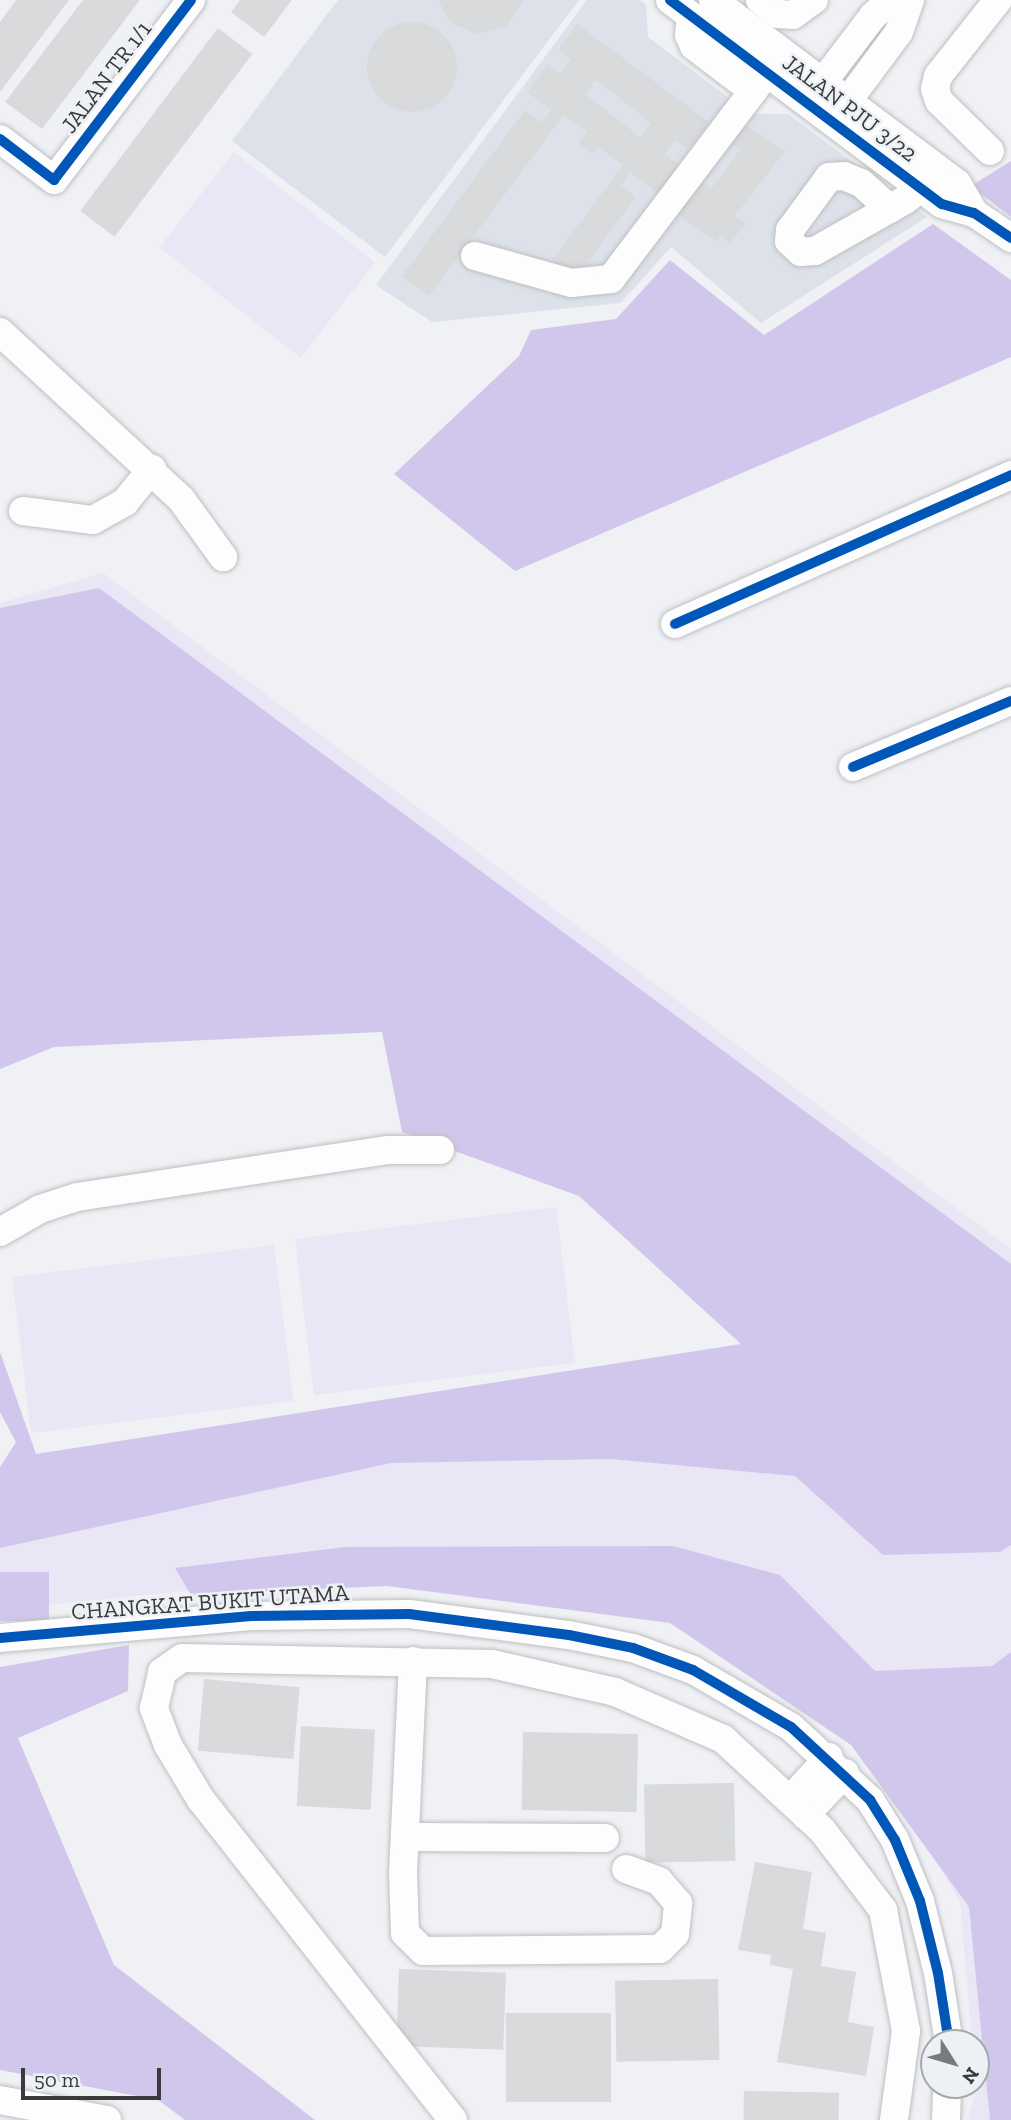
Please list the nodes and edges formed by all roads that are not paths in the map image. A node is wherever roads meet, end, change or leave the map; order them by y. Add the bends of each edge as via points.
1 (191, 0) edge
2 (760, 0) edge
3 (814, 0) edge
4 (891, 0) edge
5 (910, 0) edge
6 (998, 0) edge
7 (692, 5) edge
8 (824, 81) junction
9 (760, 82) junction
10 (807, 103) junction
11 (841, 111) junction
12 (0, 139) edge
13 (990, 151) dead end
14 (921, 188) junction
15 (890, 209) dead end
16 (974, 213) junction
17 (1011, 238) edge
18 (475, 256) dead end
19 (0, 332) edge
20 (152, 469) junction
21 (1011, 475) edge
22 (23, 511) dead end
23 (223, 557) dead end
24 (675, 624) dead end
25 (1011, 701) edge
26 (853, 766) dead end
27 (440, 1150) dead end
28 (0, 1232) edge
29 (0, 1638) edge
30 (413, 1661) junction
31 (837, 1765) junction
32 (797, 1808) junction
33 (405, 1837) junction
34 (605, 1838) dead end
35 (626, 1869) dead end
36 (945, 2029) edge
37 (947, 2099) edge
38 (0, 2100) edge
39 (107, 2120) edge
40 (453, 2120) edge
41 (894, 2120) edge
42 (946, 2120) edge

1 - 12 street, JALAN TR 1/1 via 54,180
2 - 3 street via 778,14 793,15
4 - 8 street via 873,16
5 - 11 street via 899,32
6 - 13 street via 938,76 935,89 939,101
7 - 8 street, JALAN PJU 3/22
7 - 9 street, JALAN PJU 3/22
8 - 10 street
8 - 11 street, JALAN PJU 3/22
9 - 10 street, JALAN PJU 3/22
9 - 18 street via 611,279 570,283
10 - 11 street, JALAN PJU 3/22
11 - 14 street, JALAN PJU 3/22
11 - 16 street, JALAN PJU 3/22 via 957,183
14 - 15 street
14 - 16 street, JALAN PJU 3/22 via 942,204
16 - 17 street, JALAN PJU 3/22
19 - 20 street
20 - 22 street via 125,502 93,520
20 - 23 street via 181,499
21 - 24 street
25 - 26 street
27 - 28 street via 388,1150 77,1197 40,1209
29 - 31 street, CHANGKAT BUKIT UTAMA via 333,1612 409,1614 569,1635 633,1648 693,1670 791,1727
30 - 32 street via 492,1664 615,1692 723,1739
30 - 33 street
30 - 40 street via 182,1658 162,1672 154,1708 201,1800
31 - 32 street
31 - 36 street, CHANGKAT BUKIT UTAMA via 895,1839 920,1901
32 - 41 street via 883,1910 906,2031
33 - 34 street
33 - 35 street via 405,1933 423,1951 660,1949 676,1934 678,1903 659,1881
37 - 42 street
38 - 39 street

